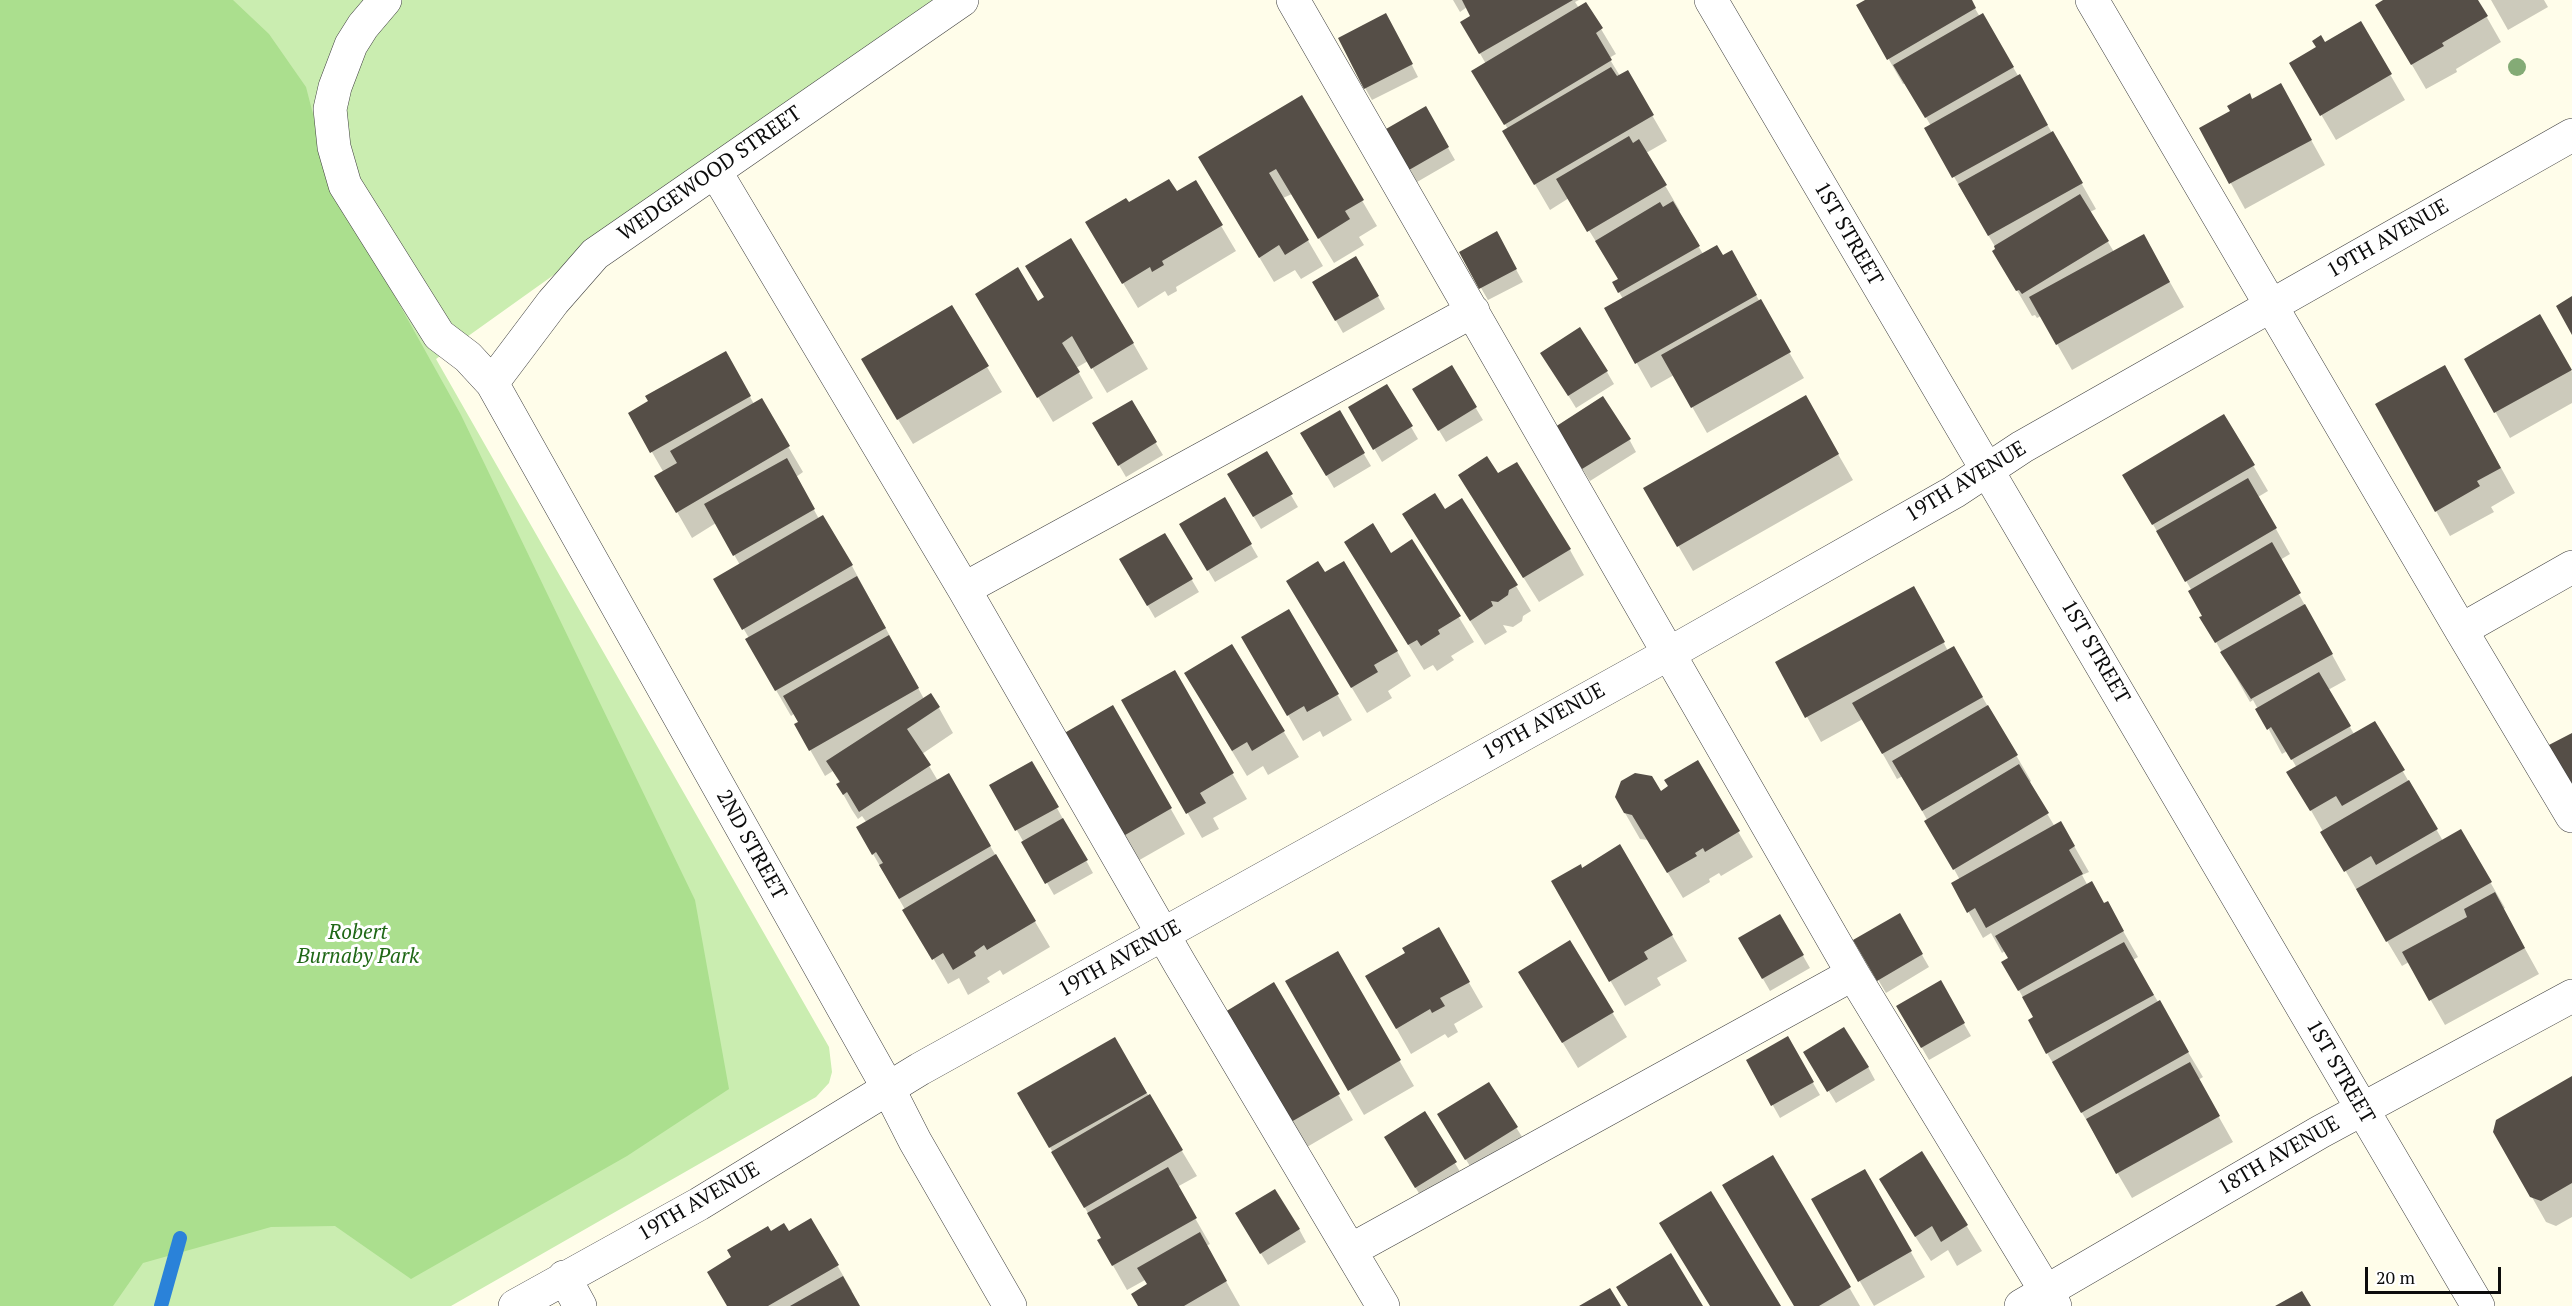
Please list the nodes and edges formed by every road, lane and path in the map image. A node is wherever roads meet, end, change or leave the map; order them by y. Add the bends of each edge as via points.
1 (385, 0) edge
2 (962, 0) edge
3 (1293, 0) edge
4 (1711, 0) edge
5 (2092, 0) edge
6 (2572, 135) edge
7 (715, 171) junction
8 (2272, 305) junction
9 (1473, 311) junction
10 (492, 383) junction
11 (1988, 470) junction
12 (2572, 567) edge
13 (964, 589) junction
14 (2460, 630) junction
15 (1670, 653) junction
16 (2572, 816) edge
17 (1163, 934) junction
18 (1854, 974) junction
19 (2572, 996) edge
20 (888, 1088) junction
21 (2361, 1110) junction
22 (1351, 1250) junction
23 (564, 1277) junction
24 (2041, 1301) edge
25 (515, 1306) edge
26 (580, 1306) edge
27 (1010, 1306) edge
28 (1383, 1306) edge
29 (2478, 1306) edge

1 - 10 street, 2ND STREET via 351,45 335,87 330,109 339,169 345,185 439,335 468,357
2 - 7 street, WEDGEWOOD STREET
3 - 9 street
4 - 11 street, 1ST STREET
5 - 8 street
6 - 8 street, 19TH AVENUE
7 - 10 street, WEDGEWOOD STREET via 595,254
7 - 13 street
8 - 11 street, 19TH AVENUE
8 - 14 street
9 - 13 street
9 - 15 street
10 - 20 street, 2ND STREET
11 - 15 street, 19TH AVENUE
11 - 21 street, 1ST STREET
12 - 14 street
13 - 17 street
14 - 16 street
15 - 17 street, 19TH AVENUE
15 - 18 street
17 - 20 street, 19TH AVENUE
17 - 22 street
18 - 22 street
18 - 24 street
19 - 21 street, 18TH AVENUE
20 - 23 street, 19TH AVENUE via 699,1204
20 - 27 street, 2ND STREET
21 - 24 street, 18TH AVENUE
21 - 29 street, 1ST STREET
22 - 28 street
23 - 25 street, 19TH AVENUE
23 - 26 street

